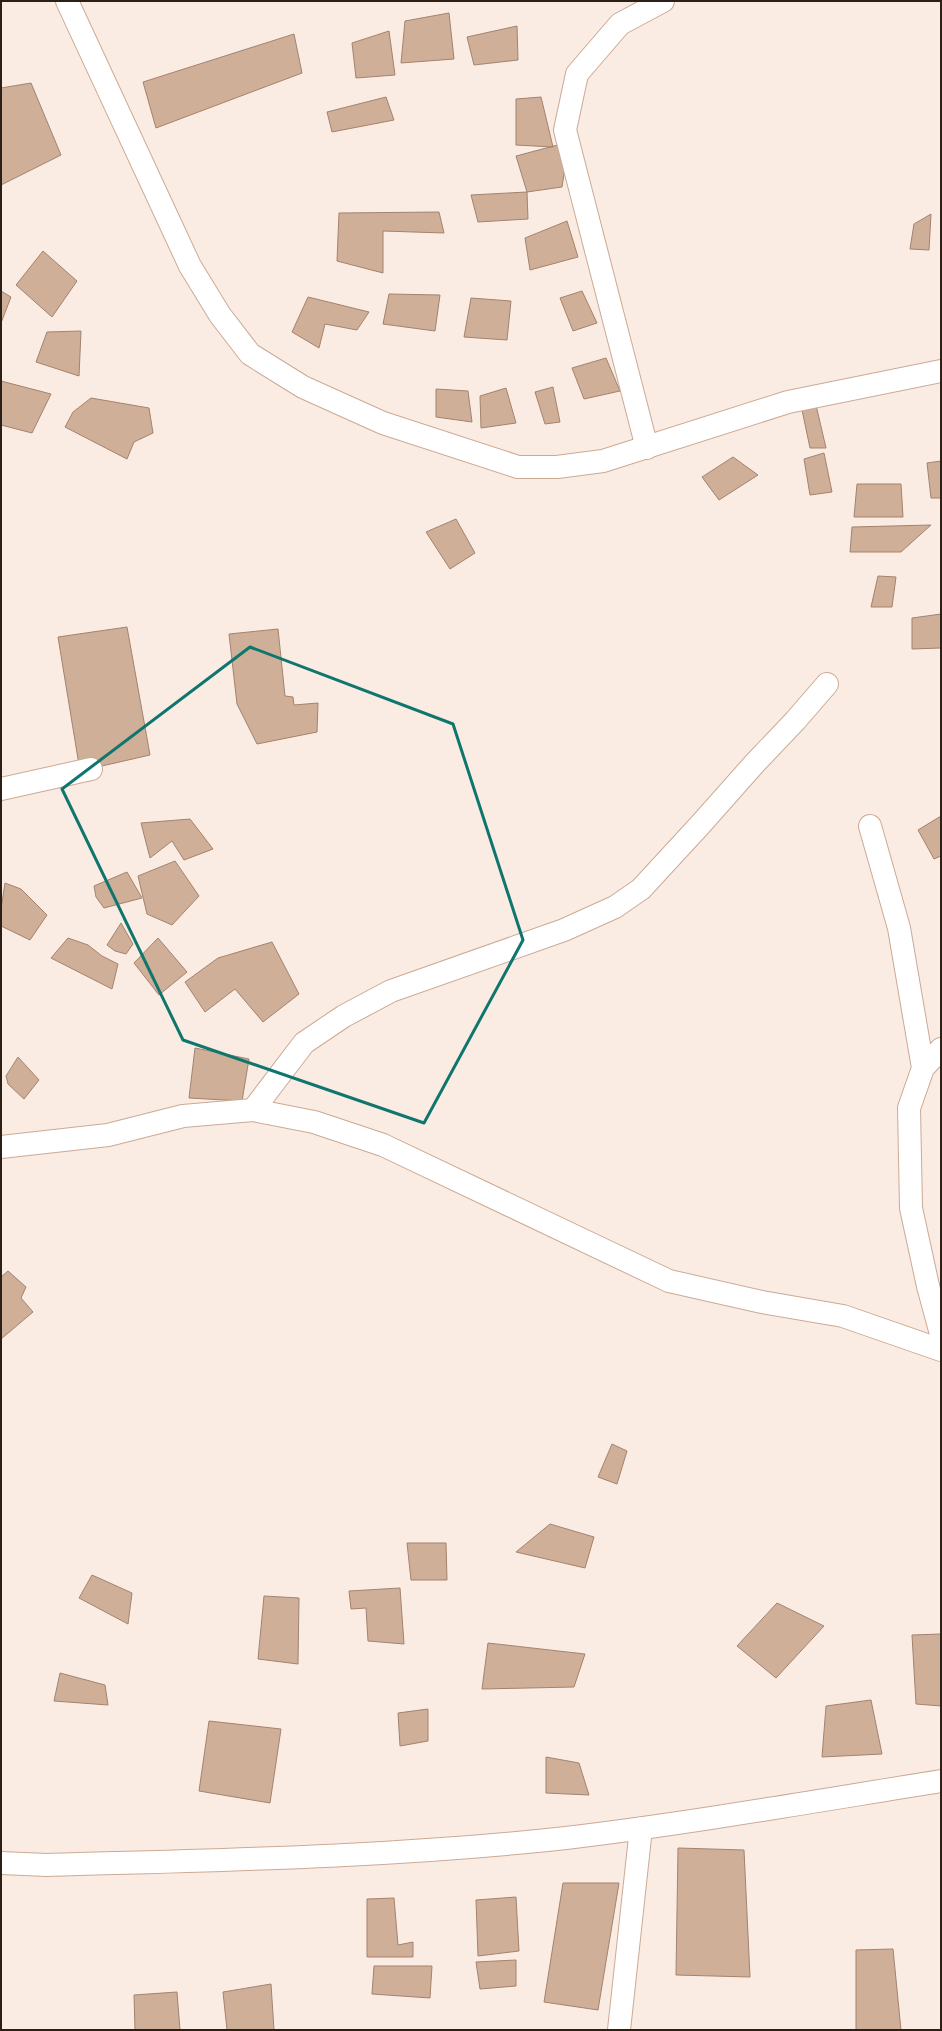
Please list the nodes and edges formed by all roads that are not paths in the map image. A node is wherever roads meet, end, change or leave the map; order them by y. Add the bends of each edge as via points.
1 (67, 1) edge
2 (664, 1) edge
3 (941, 371) edge
4 (647, 448) junction
5 (827, 684) dead end
6 (90, 769) dead end
7 (3, 784) edge
8 (870, 826) dead end
9 (941, 1049) edge
10 (923, 1068) junction
11 (253, 1110) junction
12 (1, 1147) edge
13 (941, 1334) edge
14 (941, 1350) edge
15 (941, 1781) edge
16 (641, 1828) junction
17 (1, 1863) edge
18 (619, 2030) edge

1 - 4 street via 190,266 220,315 250,354 303,387 383,423 518,467 557,467 603,461
2 - 4 street via 620,24 577,74 565,130
3 - 4 street via 788,402
5 - 11 street via 641,889 615,907 564,930 391,991 344,1016 304,1043
6 - 7 street
8 - 10 street via 899,928
9 - 10 street
10 - 13 street via 909,1108 912,1208
11 - 12 street via 183,1116 108,1135
11 - 14 street via 314,1122 383,1145 669,1281 762,1302 843,1316
15 - 16 street
16 - 17 street via 564,1838 341,1857 47,1865
16 - 18 street

